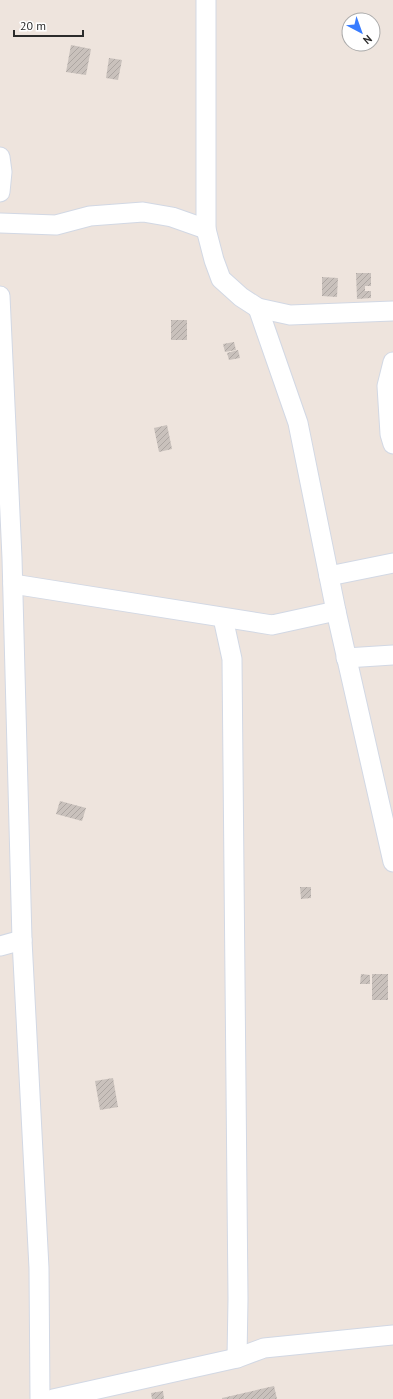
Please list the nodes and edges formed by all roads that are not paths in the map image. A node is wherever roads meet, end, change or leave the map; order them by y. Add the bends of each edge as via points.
1 (206, 0) edge
2 (1, 167) edge
3 (0, 192) edge
4 (0, 223) edge
5 (206, 229) junction
6 (0, 296) edge
7 (258, 308) junction
8 (393, 311) edge
9 (393, 362) edge
10 (393, 444) edge
11 (6, 559) edge
12 (393, 564) edge
13 (329, 576) junction
14 (13, 584) junction
15 (336, 611) junction
16 (223, 618) junction
17 (393, 655) edge
18 (346, 658) junction
19 (393, 862) edge
20 (22, 940) junction
21 (0, 946) edge
22 (393, 1335) edge
23 (237, 1358) junction
24 (40, 1399) edge
25 (53, 1399) edge

1 - 5 street
2 - 3 street
4 - 5 street via 56,225 90,216 144,212 172,217
5 - 7 street via 221,279
6 - 11 street
7 - 8 street via 290,315
7 - 13 street via 298,423
9 - 10 street via 387,386
11 - 14 street
12 - 13 street
13 - 15 street
14 - 16 street
14 - 20 street
15 - 16 street via 272,625
15 - 18 street
16 - 23 street via 232,659
17 - 18 street
18 - 19 street
20 - 21 street
20 - 24 street via 39,1268
22 - 23 street via 264,1348
23 - 25 street

